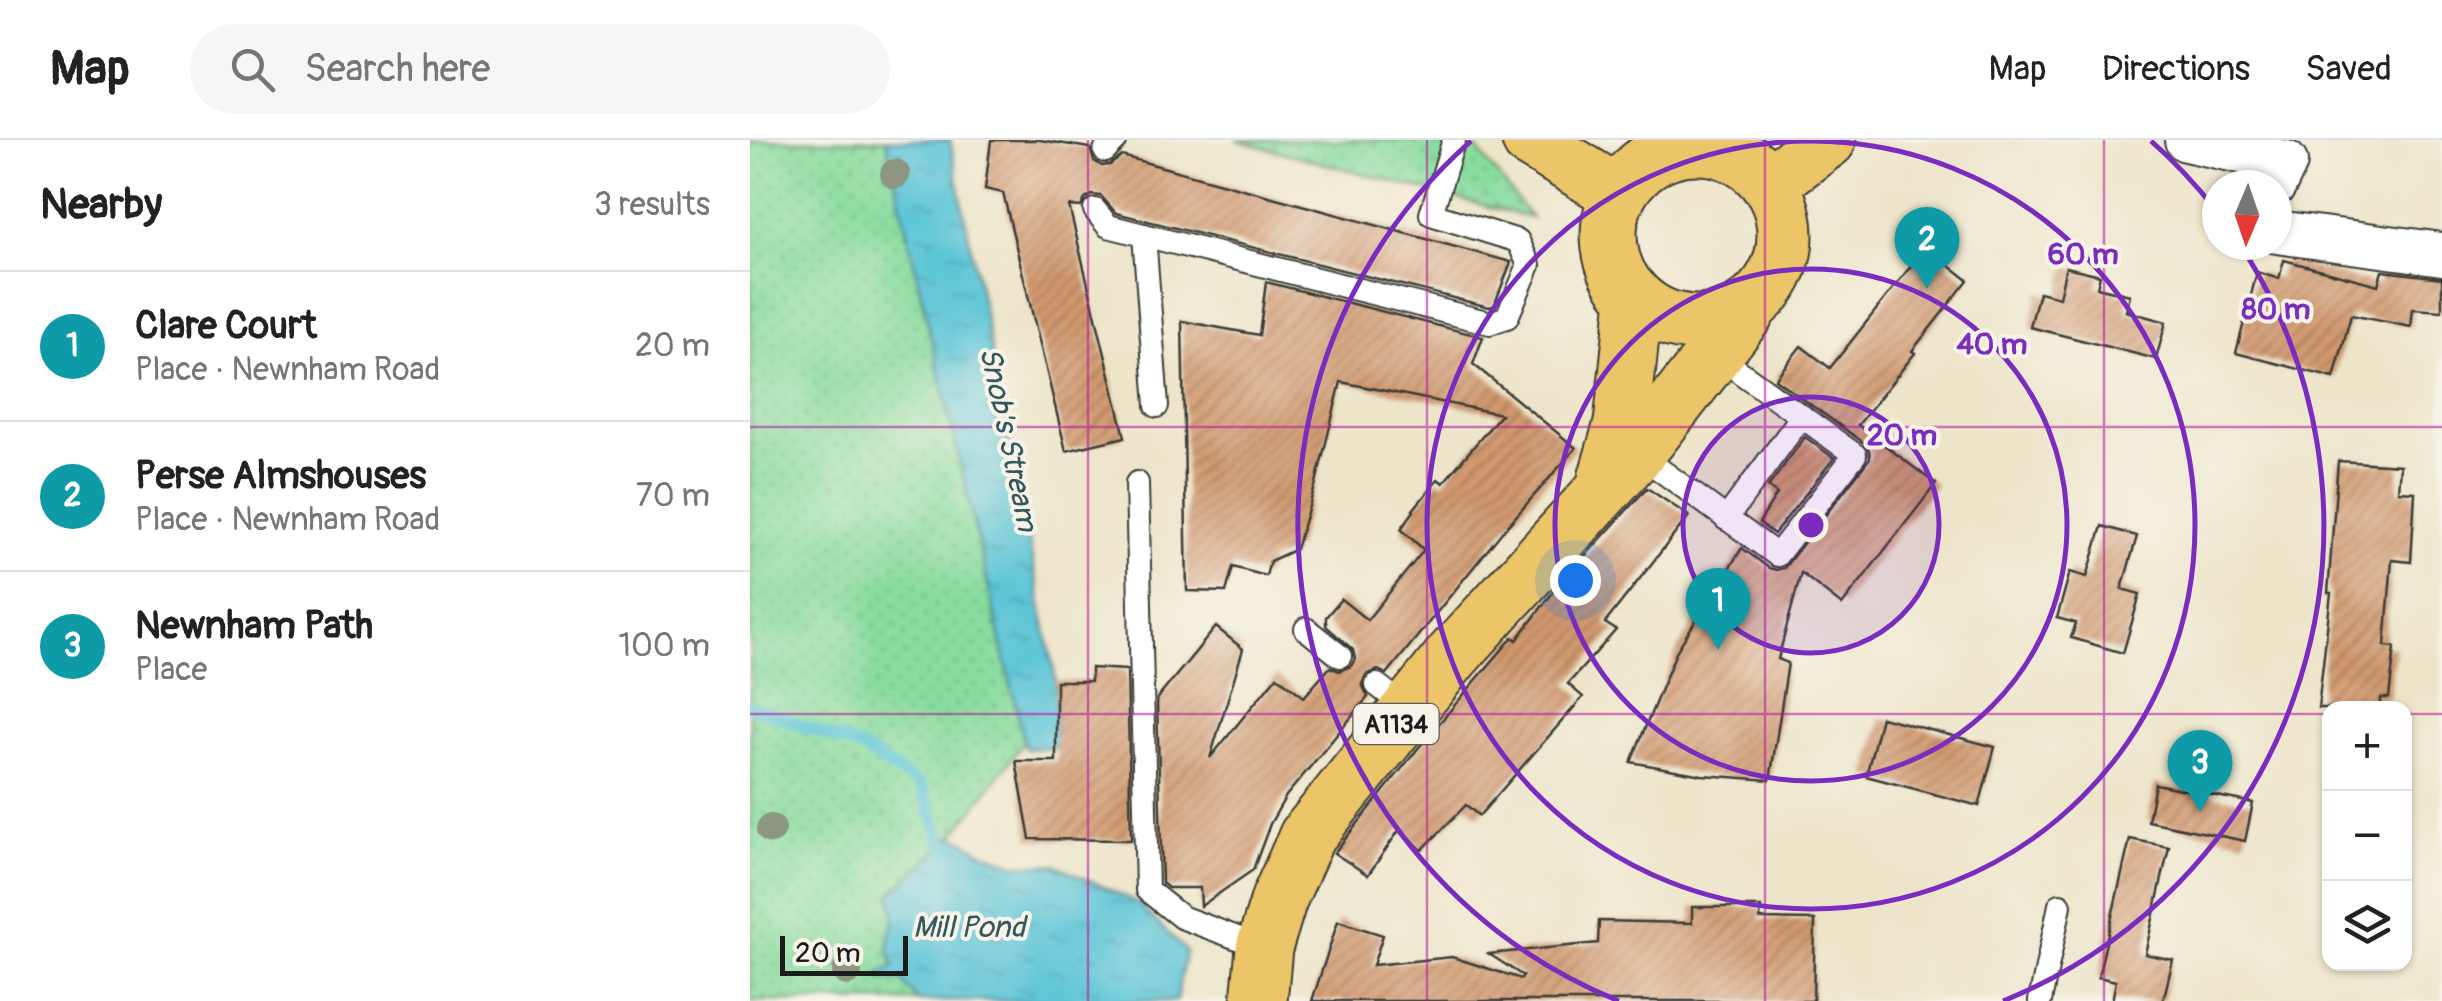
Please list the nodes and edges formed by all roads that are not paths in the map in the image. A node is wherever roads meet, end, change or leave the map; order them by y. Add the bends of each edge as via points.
1 (1454, 140) edge
2 (1530, 140) edge
3 (1828, 140) edge
4 (2186, 140) edge
5 (2283, 170) edge
6 (1770, 183) junction
7 (1619, 194) junction
8 (1096, 210) dead end
9 (2292, 234) edge
10 (1144, 235) junction
11 (2442, 254) edge
12 (1635, 298) junction
13 (1731, 333) junction
14 (1156, 406) dead end
15 (1802, 416) junction
16 (1620, 470) junction
17 (1137, 483) dead end
18 (1726, 518) junction
19 (1306, 630) dead end
20 (1340, 656) dead end
21 (2060, 906) dead end
22 (1264, 948) junction
23 (1259, 1001) edge
24 (2040, 1001) edge

1 - 10 lane via 1431,214 1518,241 1529,265 1507,317 1490,323
2 - 7 main road
3 - 6 main road
4 - 5 street
6 - 7 main road via 1746,161 1720,150 1684,148 1653,158
6 - 13 main road, A1134 via 1786,224 1784,258 1768,290
7 - 12 main road via 1608,242 1614,266
8 - 10 lane via 1108,226
9 - 11 street
10 - 14 lane
12 - 13 main road via 1664,317 1713,322
12 - 16 main road, A1134
13 - 15 lane
13 - 16 main road, A1134
15 - 18 lane
15 - 18 lane via 1856,455 1776,555
16 - 18 lane
16 - 22 main road, A1134 via 1453,654 1392,697 1307,836
17 - 22 lane via 1147,890 1181,917
19 - 20 lane
21 - 24 lane
22 - 23 main road, A1134

